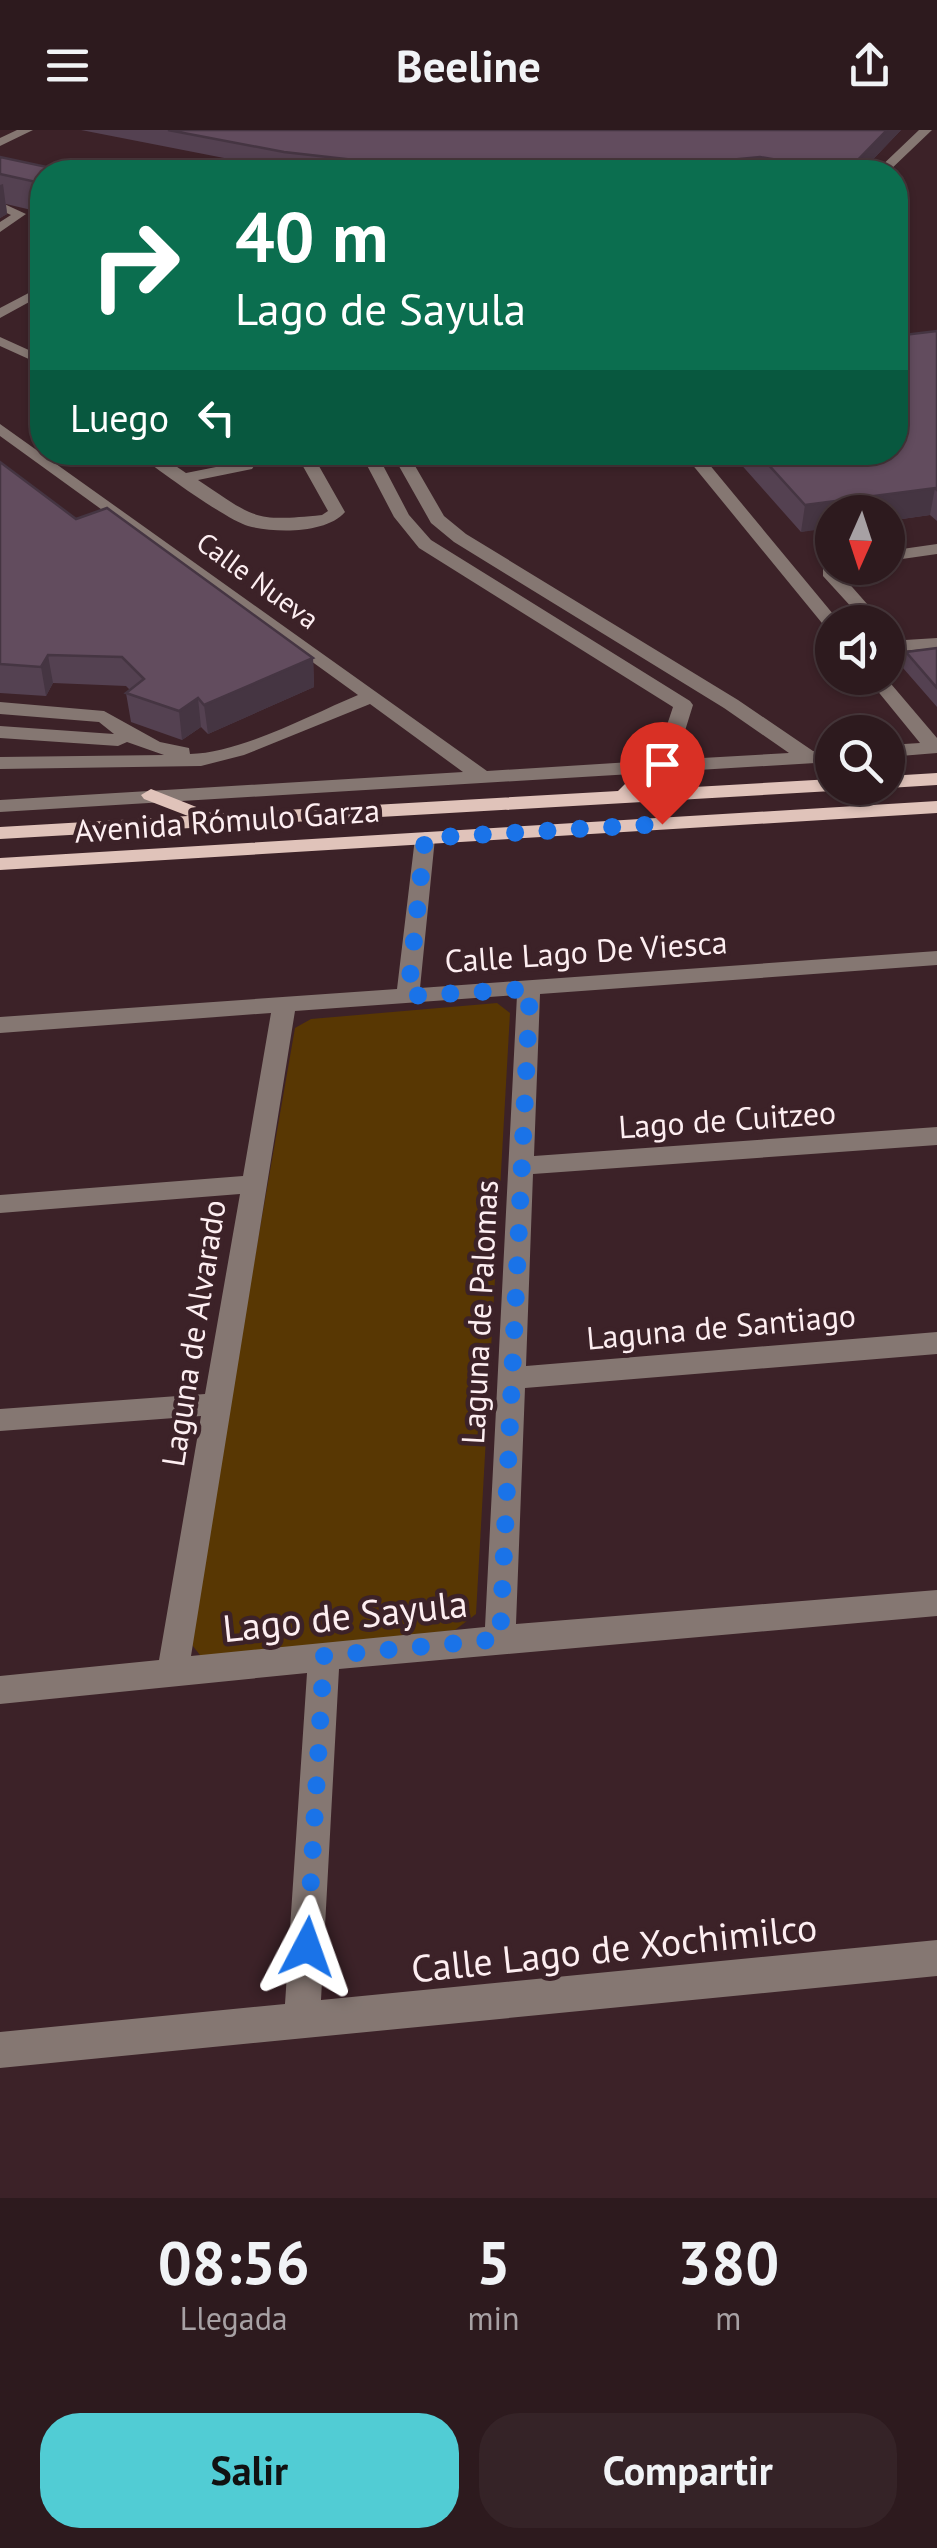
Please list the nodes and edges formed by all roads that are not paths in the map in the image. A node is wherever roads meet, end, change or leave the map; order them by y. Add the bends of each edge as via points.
1 (28, 130) edge
2 (926, 130) edge
3 (4, 137) edge
4 (895, 160) edge
5 (0, 206) edge
6 (0, 228) edge
7 (30, 297) edge
8 (0, 314) edge
9 (0, 340) edge
10 (30, 355) edge
11 (0, 429) edge
12 (30, 450) edge
13 (50, 465) edge
14 (164, 465) edge
15 (245, 465) edge
16 (311, 465) edge
17 (375, 465) edge
18 (406, 465) edge
19 (701, 465) edge
20 (184, 478) junction
21 (460, 538) junction
22 (425, 544) junction
23 (937, 549) edge
24 (905, 554) edge
25 (845, 585) edge
26 (816, 605) edge
27 (861, 605) edge
28 (937, 643) edge
29 (905, 646) edge
30 (714, 694) junction
31 (891, 695) edge
32 (373, 696) junction
33 (683, 705) junction
34 (0, 708) edge
35 (0, 732) edge
36 (122, 737) junction
37 (936, 747) edge
38 (905, 750) edge
39 (237, 751) junction
40 (810, 758) junction
41 (815, 758) edge
42 (97, 760) junction
43 (0, 763) edge
44 (653, 767) junction
45 (484, 777) junction
46 (937, 779) edge
47 (905, 781) edge
48 (815, 786) edge
49 (151, 795) junction
50 (624, 797) junction
51 (0, 806) edge
52 (937, 807) edge
53 (213, 819) junction
54 (0, 833) edge
55 (425, 838) junction
56 (0, 864) edge
57 (937, 958) edge
58 (530, 989) junction
59 (408, 996) junction
60 (284, 1006) junction
61 (0, 1025) edge
62 (937, 1136) edge
63 (521, 1166) junction
64 (253, 1184) junction
65 (0, 1204) edge
66 (937, 1343) edge
67 (510, 1378) junction
68 (216, 1404) junction
69 (0, 1420) edge
70 (937, 1603) edge
71 (500, 1639) junction
72 (324, 1656) junction
73 (173, 1672) junction
74 (0, 1690) edge
75 (937, 1958) edge
76 (302, 2020) junction
77 (0, 2050) edge

1 - 3 street
2 - 4 street
5 - 6 street via 20,214
7 - 8 street
9 - 10 street
11 - 12 street, Calle Nueva
13 - 32 street, Calle Nueva
14 - 20 street
15 - 20 street
16 - 20 street via 337,512 327,520 258,524
17 - 22 street
18 - 21 street via 437,519
19 - 26 street
21 - 22 street
21 - 30 street
22 - 33 street
23 - 24 street
25 - 27 street
28 - 29 street
30 - 33 street
30 - 40 street
31 - 37 street
32 - 39 street
32 - 45 street, Calle Nueva
33 - 44 street
34 - 36 street via 94,715 113,721
35 - 36 street
36 - 39 street via 166,750
36 - 42 street
37 - 38 street
39 - 42 street via 185,762
40 - 41 street
40 - 44 street
42 - 43 street
44 - 45 street
44 - 50 main road
45 - 49 street
46 - 47 main road
48 - 50 main road, Avenida Rómulo Garza
49 - 51 street
49 - 53 main road
50 - 53 main road, Avenida Rómulo Garza
52 - 55 main road, Avenida Rómulo Garza
53 - 54 main road, Avenida Rómulo Garza
55 - 56 main road, Avenida Rómulo Garza
55 - 59 street
57 - 58 street, Calle Lago De Viesca
58 - 59 street, Calle Lago De Viesca
58 - 63 street, Laguna de Palomas
59 - 60 street, Calle Lago De Viesca
60 - 61 street, Calle Lago De Viesca
60 - 64 street, Laguna de Alvarado
62 - 63 street, Lago de Cuitzeo
63 - 67 street, Laguna de Palomas
64 - 65 street
64 - 68 street, Laguna de Alvarado
66 - 67 street, Laguna de Santiago
67 - 71 street, Laguna de Palomas
68 - 69 street
68 - 73 street, Laguna de Alvarado
70 - 71 street, Lago de Sayula
71 - 72 street, Lago de Sayula
72 - 73 street, Lago de Sayula
72 - 76 street
73 - 74 street, Lago de Sayula
75 - 76 street, Calle Lago de Xochimilco
76 - 77 street, Calle Lago de Xochimilco

